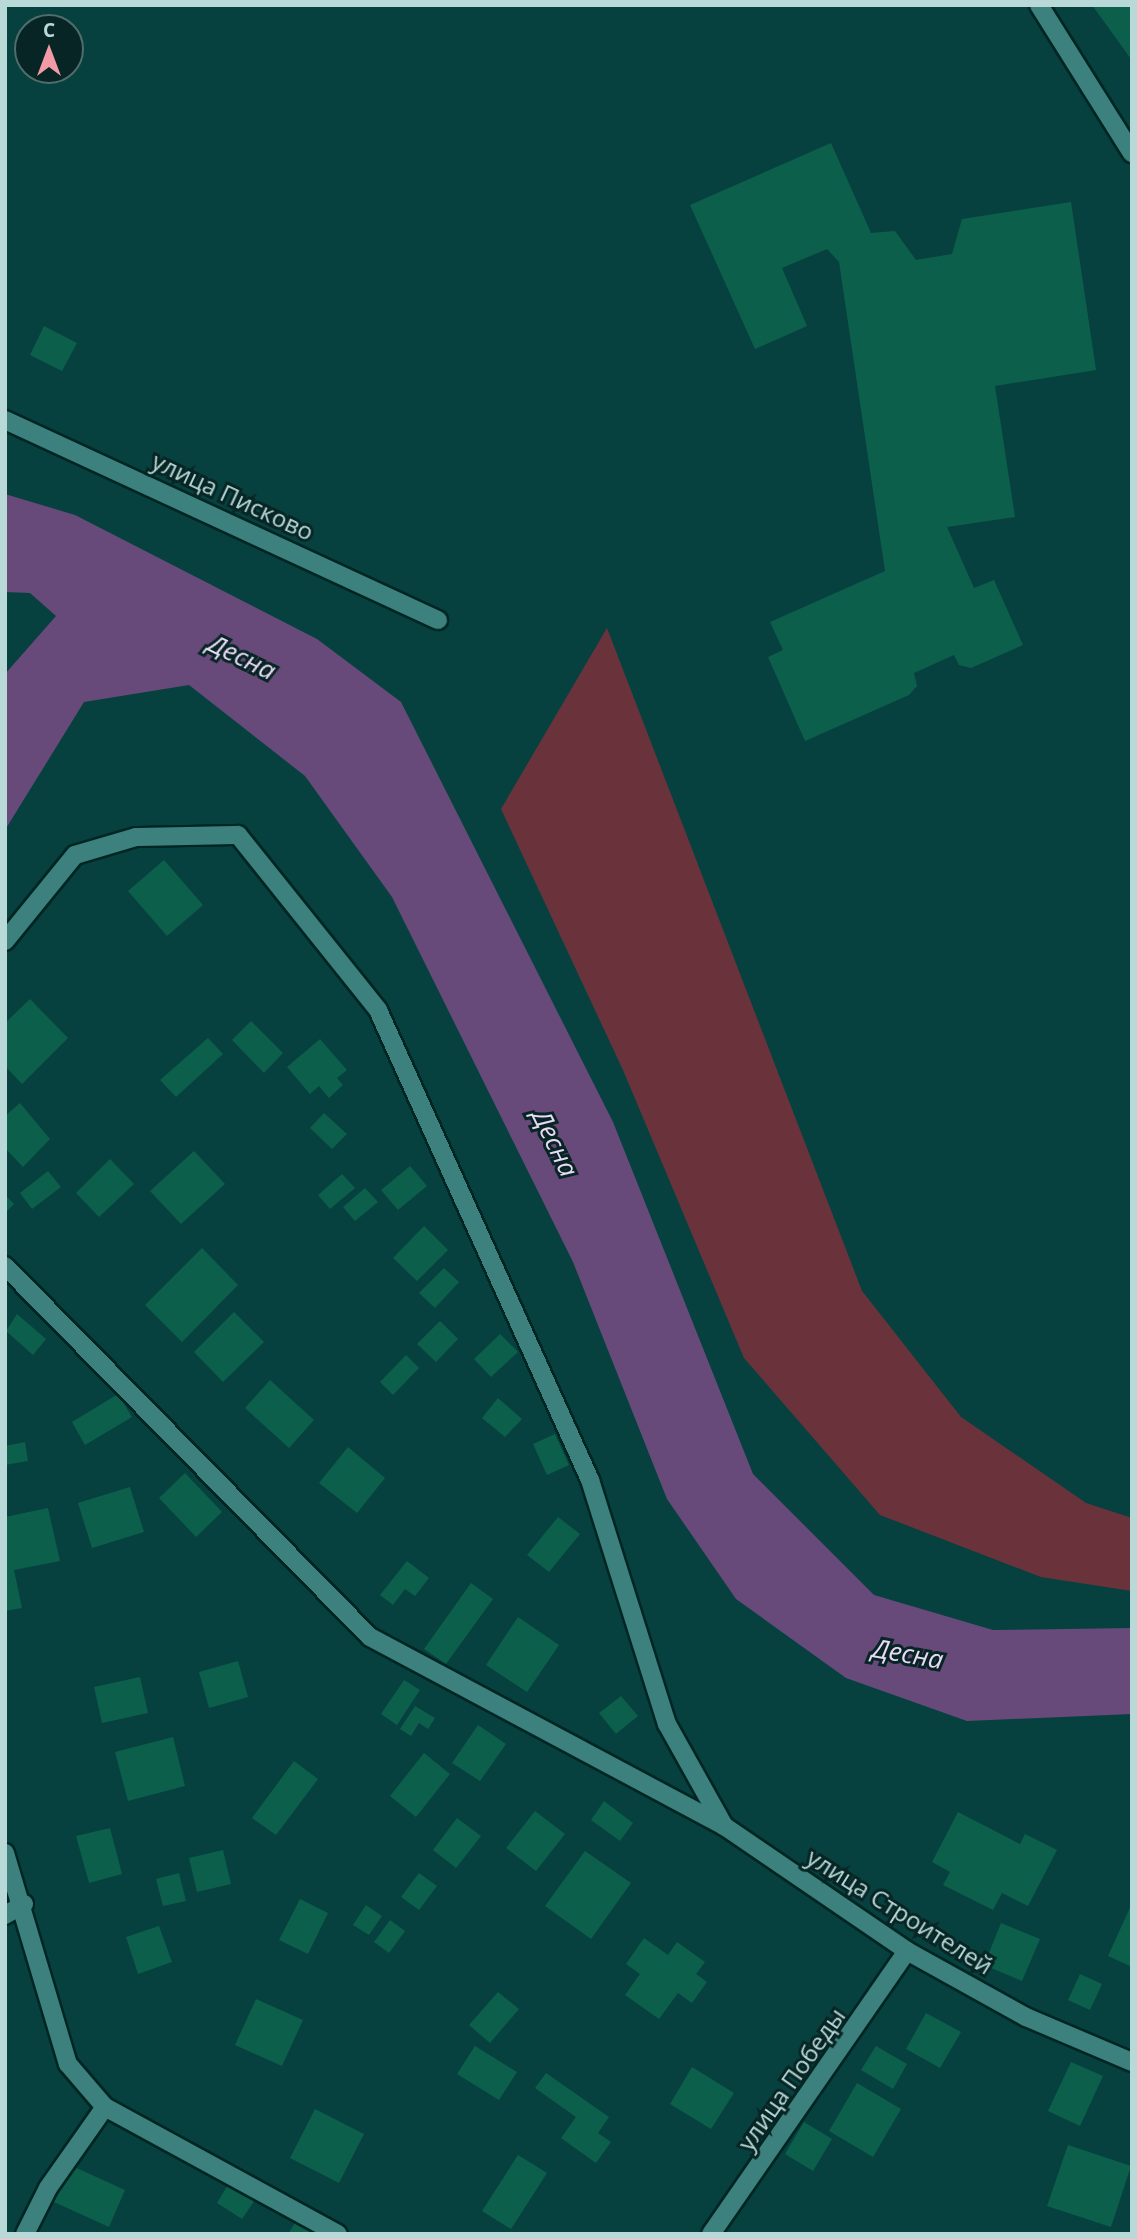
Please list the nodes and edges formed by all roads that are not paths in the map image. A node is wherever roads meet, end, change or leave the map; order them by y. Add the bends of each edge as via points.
1 (1039, 5) edge
2 (1132, 153) edge
3 (5, 420) edge
4 (438, 620) dead end
5 (5, 941) edge
6 (5, 1266) edge
7 (724, 1826) junction
8 (5, 1853) edge
9 (24, 1904) junction
10 (5, 1915) edge
11 (907, 1951) junction
12 (1132, 2062) edge
13 (104, 2107) junction
14 (25, 2234) edge
15 (338, 2234) edge
16 (711, 2234) edge

1 - 2 street
3 - 4 street, улица Писково
5 - 7 street via 75,855 136,837 238,835 378,1010 590,1480 667,1724
6 - 7 street, улица Строителей via 370,1637
7 - 11 street, улица Строителей
8 - 9 street
9 - 10 street
9 - 13 street via 68,2064
11 - 12 street, улица Строителей via 1026,2017
11 - 16 street, улица Победы
13 - 14 street via 48,2188
13 - 15 street

